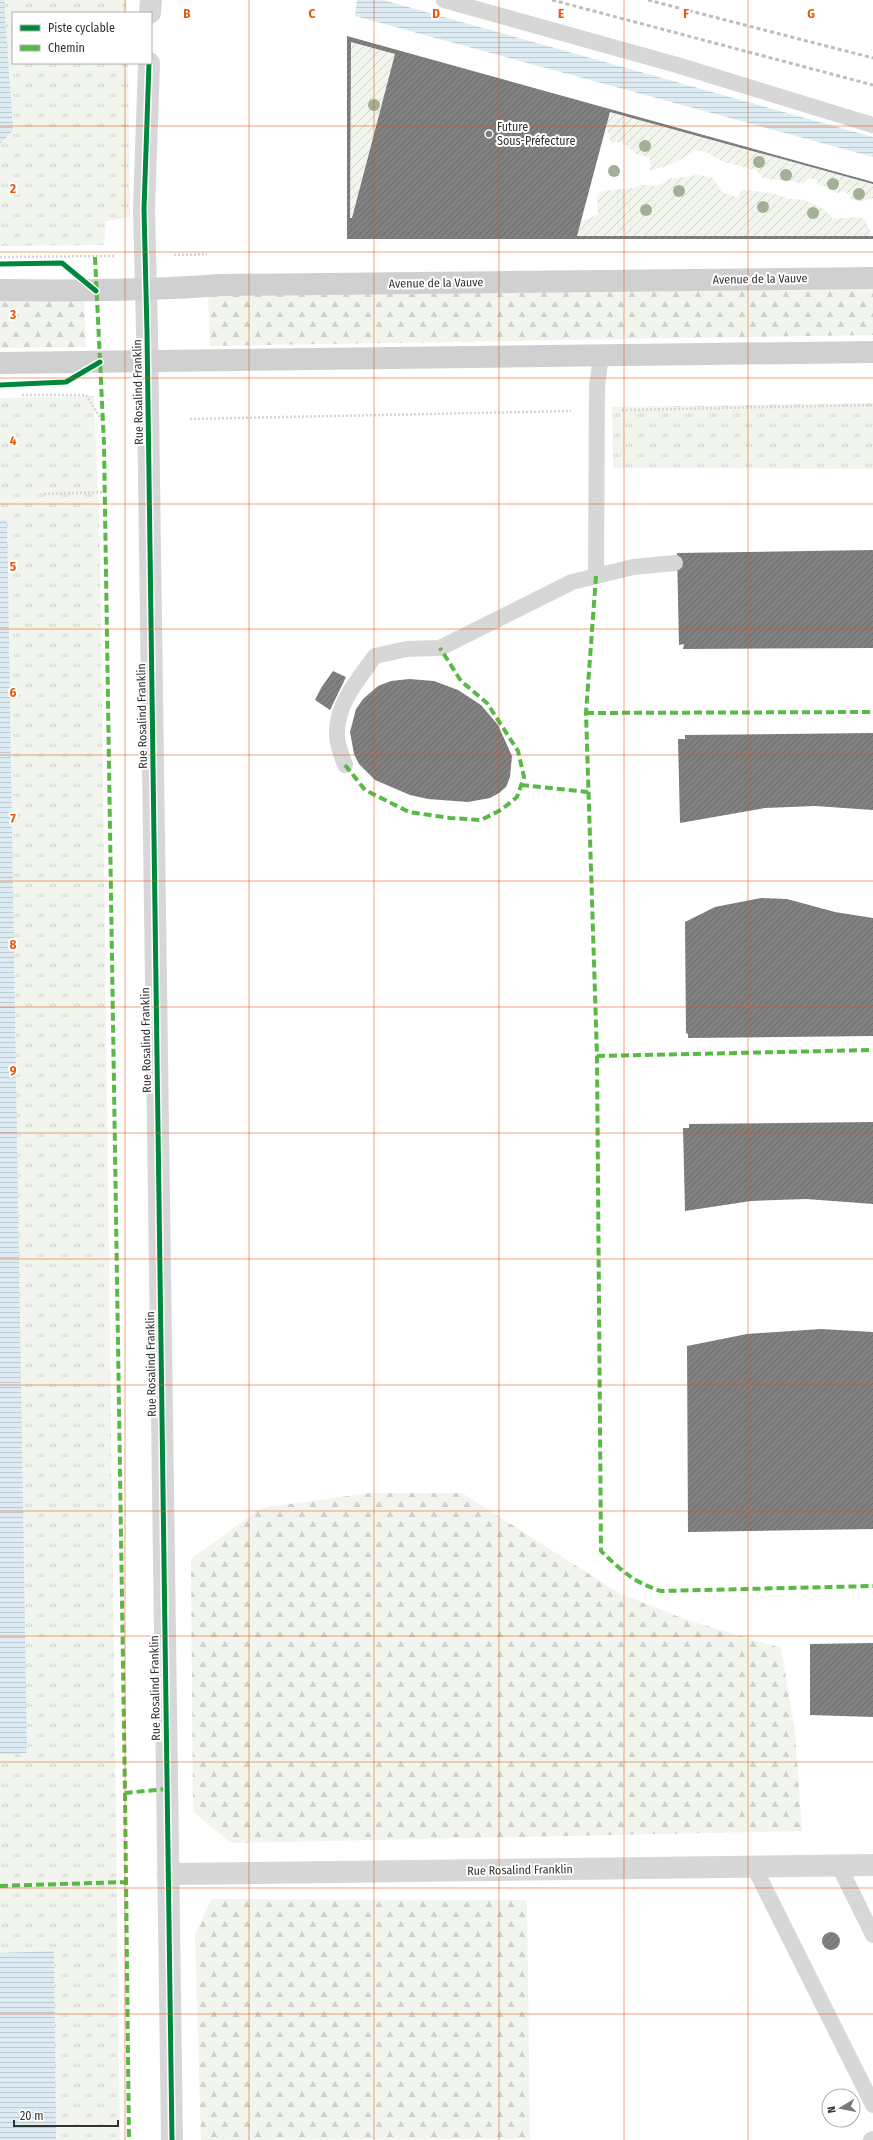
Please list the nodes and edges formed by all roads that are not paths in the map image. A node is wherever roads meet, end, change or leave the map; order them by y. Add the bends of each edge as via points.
1 (151, 0) edge
2 (444, 0) edge
3 (150, 12) edge
4 (149, 64) edge
5 (873, 125) edge
6 (873, 278) edge
7 (0, 290) edge
8 (146, 290) junction
9 (873, 352) edge
10 (602, 356) junction
11 (147, 361) junction
12 (0, 363) edge
13 (675, 563) dead end
14 (596, 576) junction
15 (344, 765) dead end
16 (873, 1865) edge
17 (839, 1866) junction
18 (754, 1867) junction
19 (168, 1874) junction
20 (873, 1935) edge
21 (873, 2105) edge
22 (172, 2140) edge

1 - 3 street
2 - 5 lane
4 - 8 street, Rue Rosalind Franklin via 144,210
6 - 8 main road, Avenue de la Vauve via 220,285
7 - 8 main road, Avenue de la Vauve
8 - 11 street, Rue Rosalind Franklin
9 - 10 main road
10 - 11 main road
10 - 14 lane via 597,386
11 - 12 main road
11 - 19 street, Rue Rosalind Franklin
13 - 14 lane via 633,567
14 - 15 lane via 572,582 440,648 406,649 375,656 339,712 336,736
16 - 17 street, Rue Rosalind Franklin
17 - 18 street, Rue Rosalind Franklin
17 - 20 lane
18 - 19 street, Rue Rosalind Franklin
18 - 21 lane
19 - 22 street, Rue Rosalind Franklin

